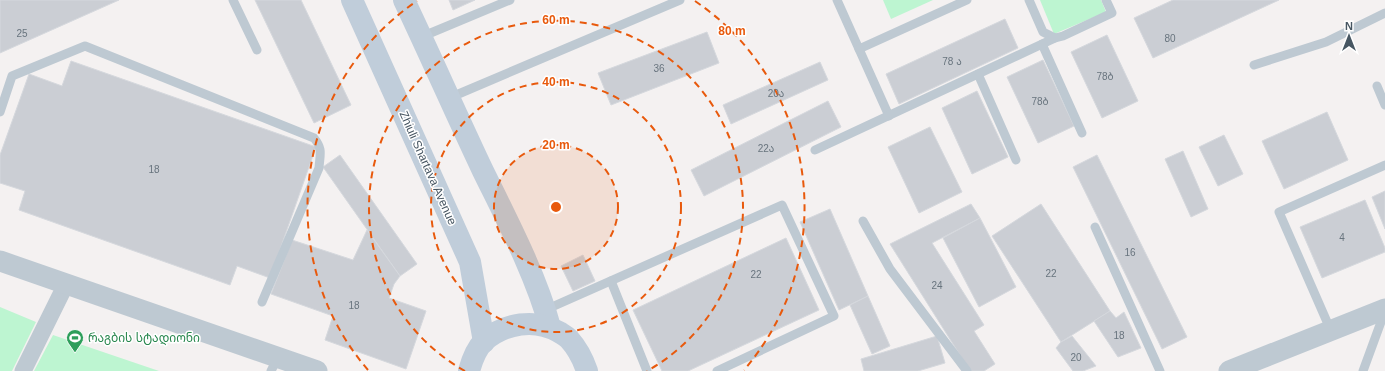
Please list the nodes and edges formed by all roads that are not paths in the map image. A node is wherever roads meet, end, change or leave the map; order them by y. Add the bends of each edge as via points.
1 (233, 0) edge
2 (352, 0) edge
3 (404, 0) edge
4 (510, 0) edge
5 (680, 0) edge
6 (837, 0) edge
7 (967, 0) edge
8 (1029, 0) edge
9 (1106, 0) edge
10 (1385, 13) edge
11 (421, 37) junction
12 (1055, 38) junction
13 (1042, 44) junction
14 (859, 49) junction
15 (257, 50) dead end
16 (1254, 65) dead end
17 (978, 74) junction
18 (1377, 86) dead end
19 (449, 98) junction
20 (1385, 105) edge
21 (0, 112) edge
22 (889, 116) junction
23 (1082, 133) dead end
24 (815, 150) dead end
25 (1016, 160) dead end
26 (1385, 165) edge
27 (863, 221) dead end
28 (1095, 227) dead end
29 (0, 261) edge
30 (611, 281) junction
31 (66, 284) junction
32 (262, 302) dead end
33 (1385, 309) edge
34 (548, 318) junction
35 (1331, 331) junction
36 (484, 342) junction
37 (274, 364) edge
38 (23, 371) edge
39 (317, 371) edge
40 (469, 371) edge
41 (587, 371) edge
42 (647, 371) edge
43 (717, 371) edge
44 (967, 371) edge
45 (1160, 371) edge
46 (1229, 371) edge
47 (1363, 371) edge

1 - 15 lane
2 - 36 main road, Zhiuli Shartava Avenue via 470,262
3 - 11 main road
4 - 11 lane
5 - 19 lane
6 - 14 lane
7 - 14 lane
8 - 12 lane via 1043,32
9 - 12 lane via 1112,13
10 - 16 lane via 1326,42
11 - 19 main road
12 - 13 lane
13 - 17 lane
13 - 23 lane
14 - 22 lane
17 - 22 lane
17 - 25 lane
18 - 20 lane
19 - 34 main road via 520,248
21 - 32 lane via 12,76 85,46 314,138 321,150 318,168
22 - 24 lane
26 - 35 lane via 1279,212
27 - 44 lane via 890,270
28 - 45 lane
29 - 31 street
30 - 34 lane
30 - 42 lane
30 - 43 lane via 782,205 834,316
31 - 37 street
31 - 38 street
33 - 35 street
33 - 47 lane
34 - 36 main road via 503,328
34 - 41 main road via 581,354
35 - 46 street
36 - 40 main road via 472,358
37 - 39 street

